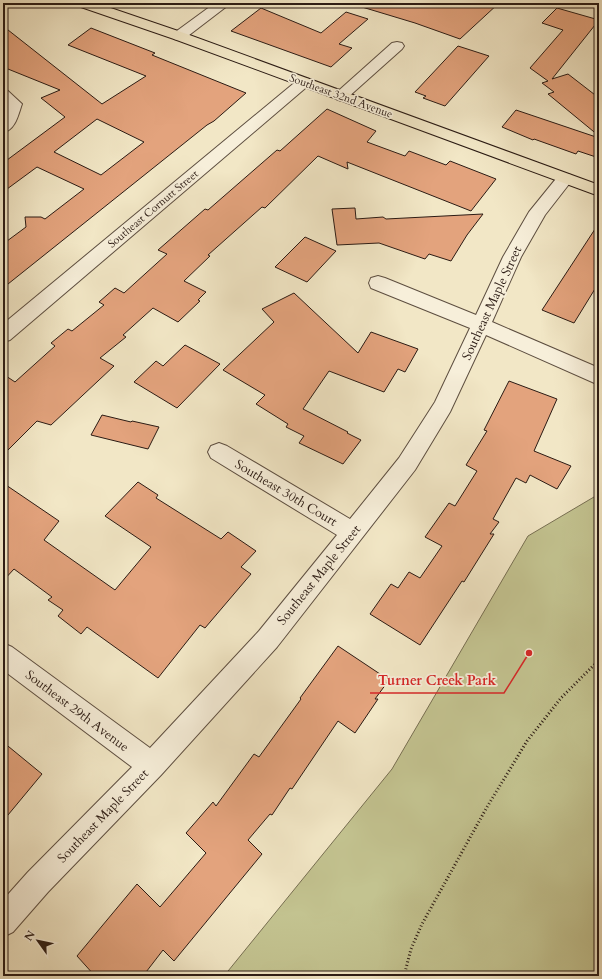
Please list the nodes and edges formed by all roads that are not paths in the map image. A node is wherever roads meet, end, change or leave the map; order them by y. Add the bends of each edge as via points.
1 (83, 3) edge
2 (224, 3) edge
3 (179, 36) junction
4 (397, 46) dead end
5 (304, 82) junction
6 (3, 94) edge
7 (341, 96) junction
8 (3, 128) edge
9 (565, 179) junction
10 (599, 191) edge
11 (378, 283) dead end
12 (481, 325) junction
13 (3, 336) edge
14 (599, 377) edge
15 (219, 452) dead end
16 (353, 533) junction
17 (3, 655) edge
18 (152, 766) junction
19 (3, 922) edge

1 - 3 main road, Southeast 32nd Avenue
2 - 3 street
3 - 5 main road, Southeast 32nd Avenue
4 - 7 street
5 - 7 main road, Southeast 32nd Avenue
5 - 13 street, Southeast Cornutt Street
6 - 8 street via 14,104 9,121
7 - 9 main road, Southeast 32nd Avenue
9 - 10 main road, Southeast 32nd Avenue
9 - 12 street, Southeast Maple Street via 538,212 512,257
11 - 12 street
12 - 14 street
12 - 16 street, Southeast Maple Street via 443,406 407,464
15 - 16 street, Southeast 30th Court
16 - 18 street, Southeast Maple Street via 268,639
17 - 18 street, Southeast 29th Avenue
18 - 19 street, Southeast Maple Street via 38,882

